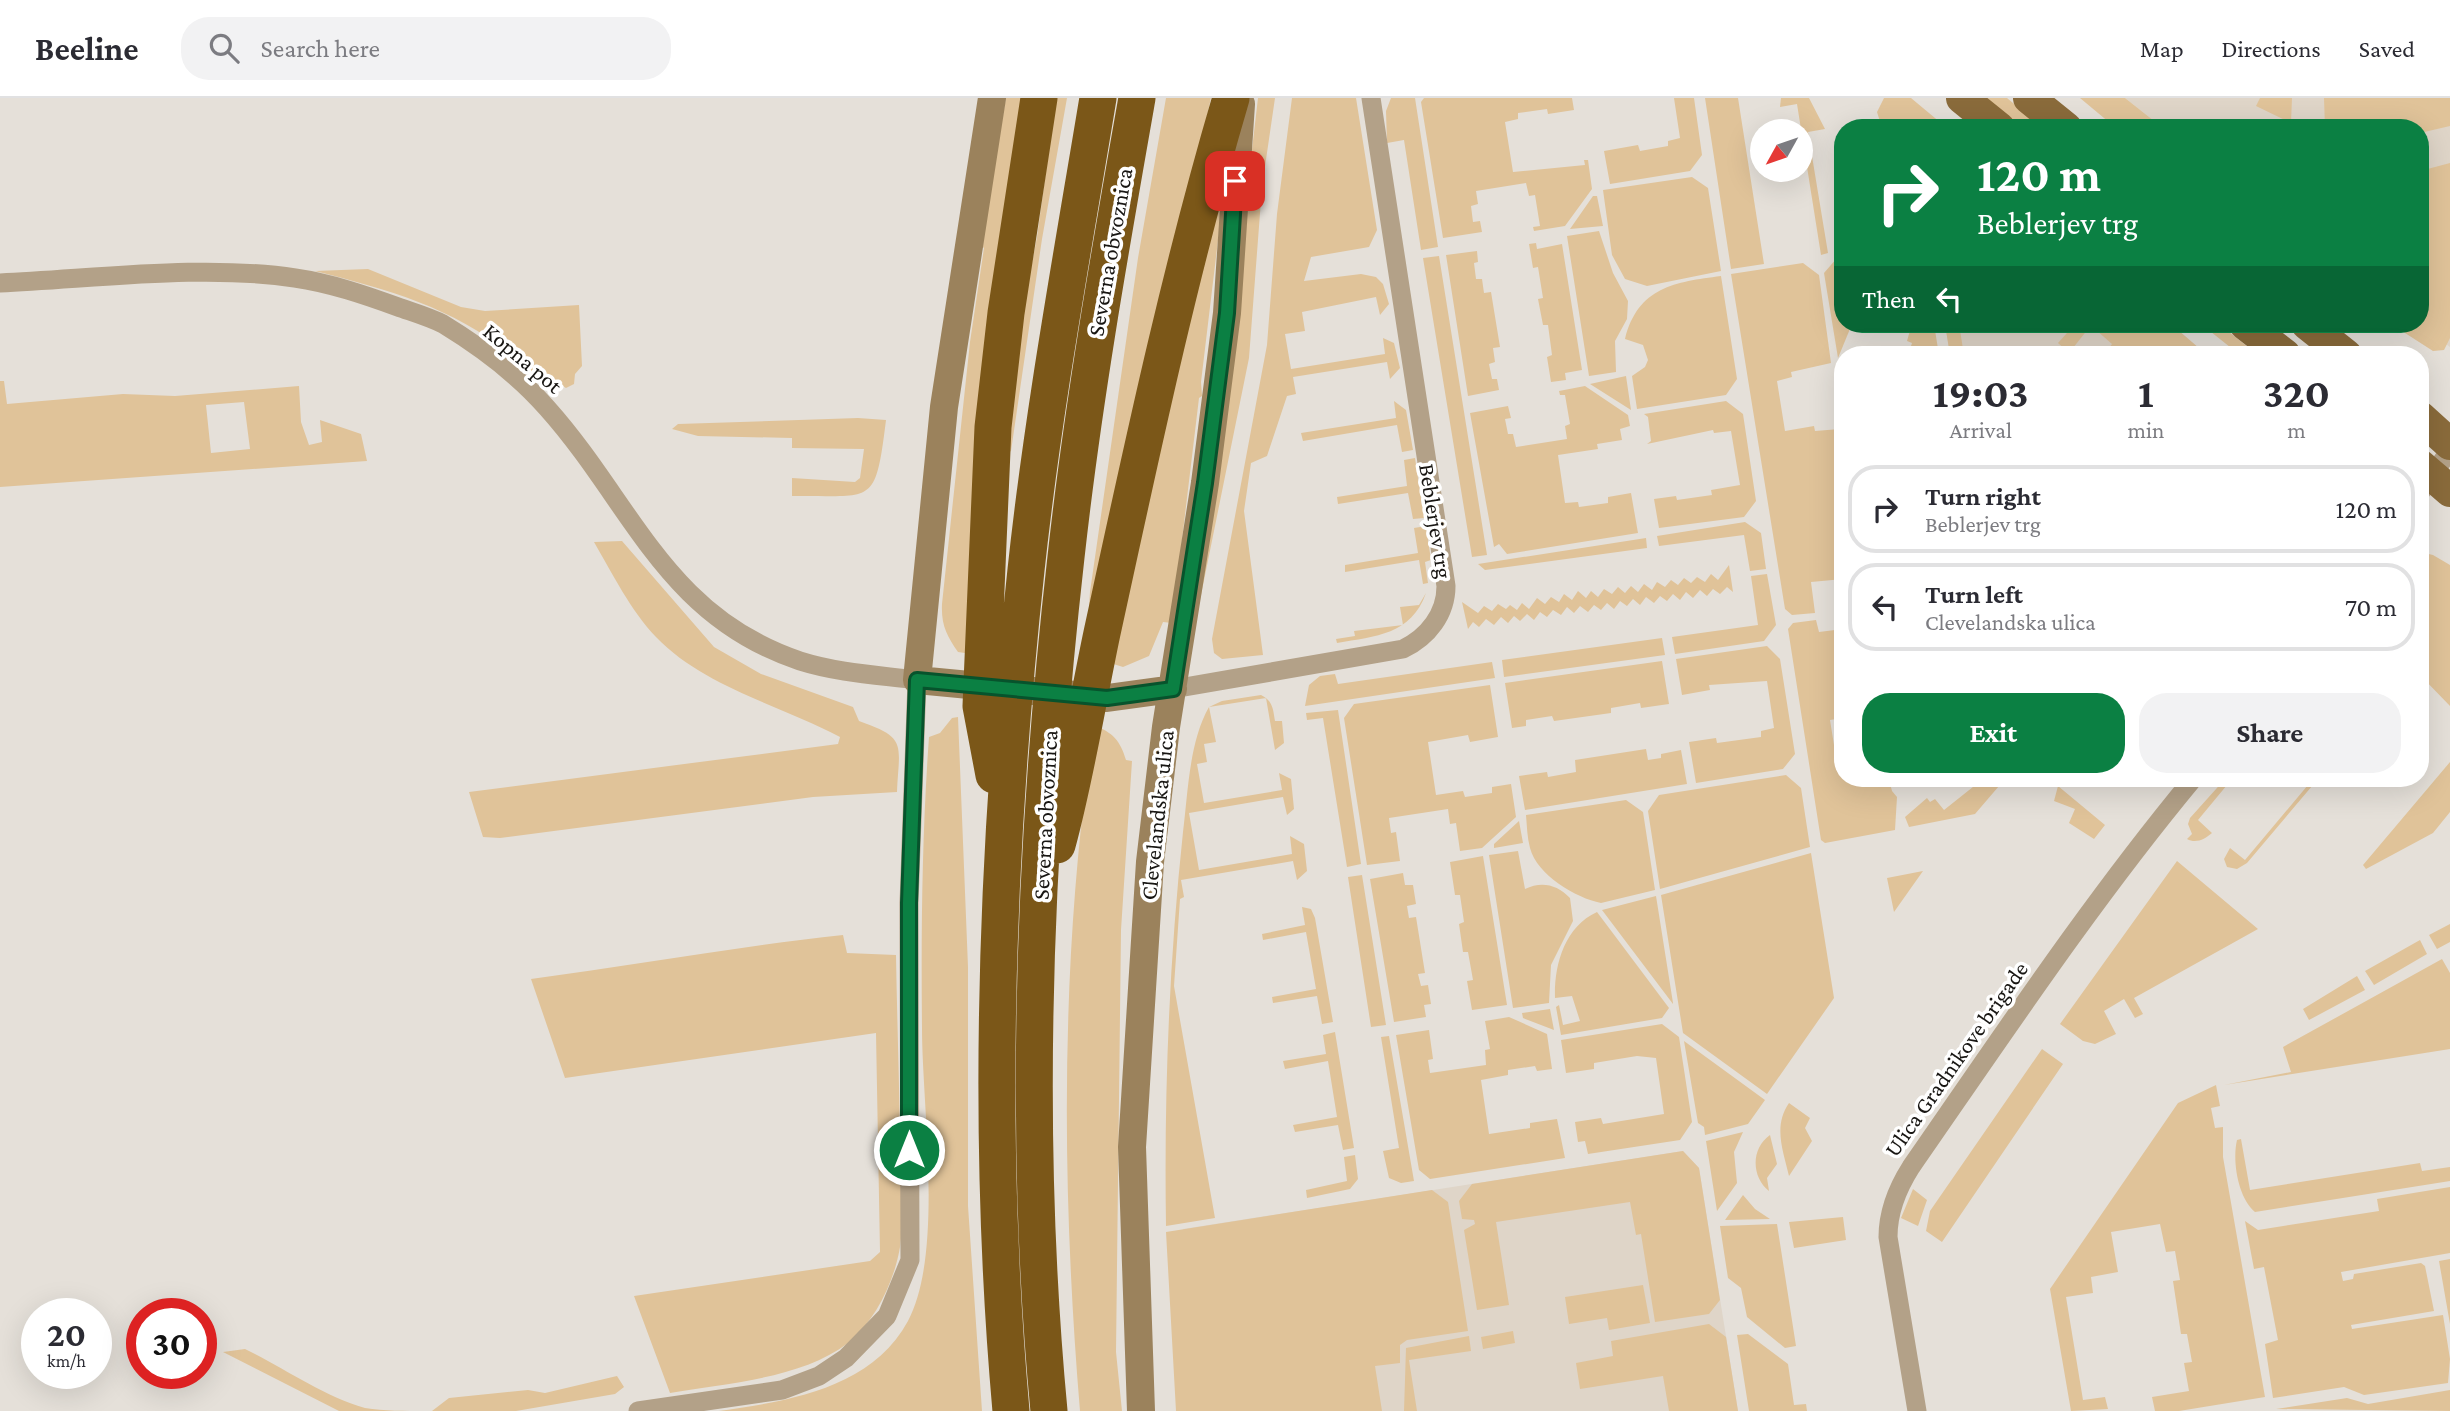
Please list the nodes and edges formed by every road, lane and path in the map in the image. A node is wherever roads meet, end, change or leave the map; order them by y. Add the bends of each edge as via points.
1 (992, 98) edge
2 (1039, 98) edge
3 (1098, 98) edge
4 (1136, 98) edge
5 (1231, 98) edge
6 (1242, 98) edge
7 (1371, 98) edge
8 (1962, 98) edge
9 (2029, 98) edge
10 (1988, 119) edge
11 (2055, 119) edge
12 (0, 283) edge
13 (2257, 333) edge
14 (2318, 333) edge
15 (2273, 346) edge
16 (2335, 346) edge
17 (2429, 425) edge
18 (2450, 444) edge
19 (2450, 450) edge
20 (2430, 481) edge
21 (917, 680) junction
22 (1173, 689) junction
23 (2187, 787) edge
24 (1005, 841) junction
25 (1039, 913) junction
26 (638, 1411) edge
27 (1012, 1411) edge
28 (1049, 1411) edge
29 (1141, 1411) edge
30 (1917, 1411) edge

1 - 21 street via 944,407
2 - 24 highway via 1004,326 986,555 981,706
3 - 24 highway, Severna obvoznica via 1052,373 1026,567
4 - 25 highway, Severna obvoznica via 1093,353 1066,556 1045,772
5 - 25 highway via 1200,207 1123,539 1073,785
6 - 22 street, Clevelandska ulica via 1227,313
7 - 22 street, Beblerjev trg via 1446,586 1443,608 1422,638 1403,649
8 - 10 main road
9 - 11 main road
12 - 21 street, Kopna pot via 204,273 294,278 362,294 441,323 546,407 639,537 672,576 718,617 744,635 799,660 853,673
13 - 15 main road
14 - 16 main road
17 - 18 main road
19 - 20 street
21 - 22 street, Beblerjev trg via 1116,698
21 - 26 street via 909,903 910,1260 887,1316 846,1358 819,1376 782,1390
22 - 29 street, Clevelandska ulica via 1150,862 1132,1147
23 - 30 street, Ulica Gradnikove brigade via 2043,976 1897,1192 1888,1237
24 - 27 highway, Severna obvoznica via 997,1177
25 - 28 highway, Severna obvoznica via 1033,1119 1040,1318

